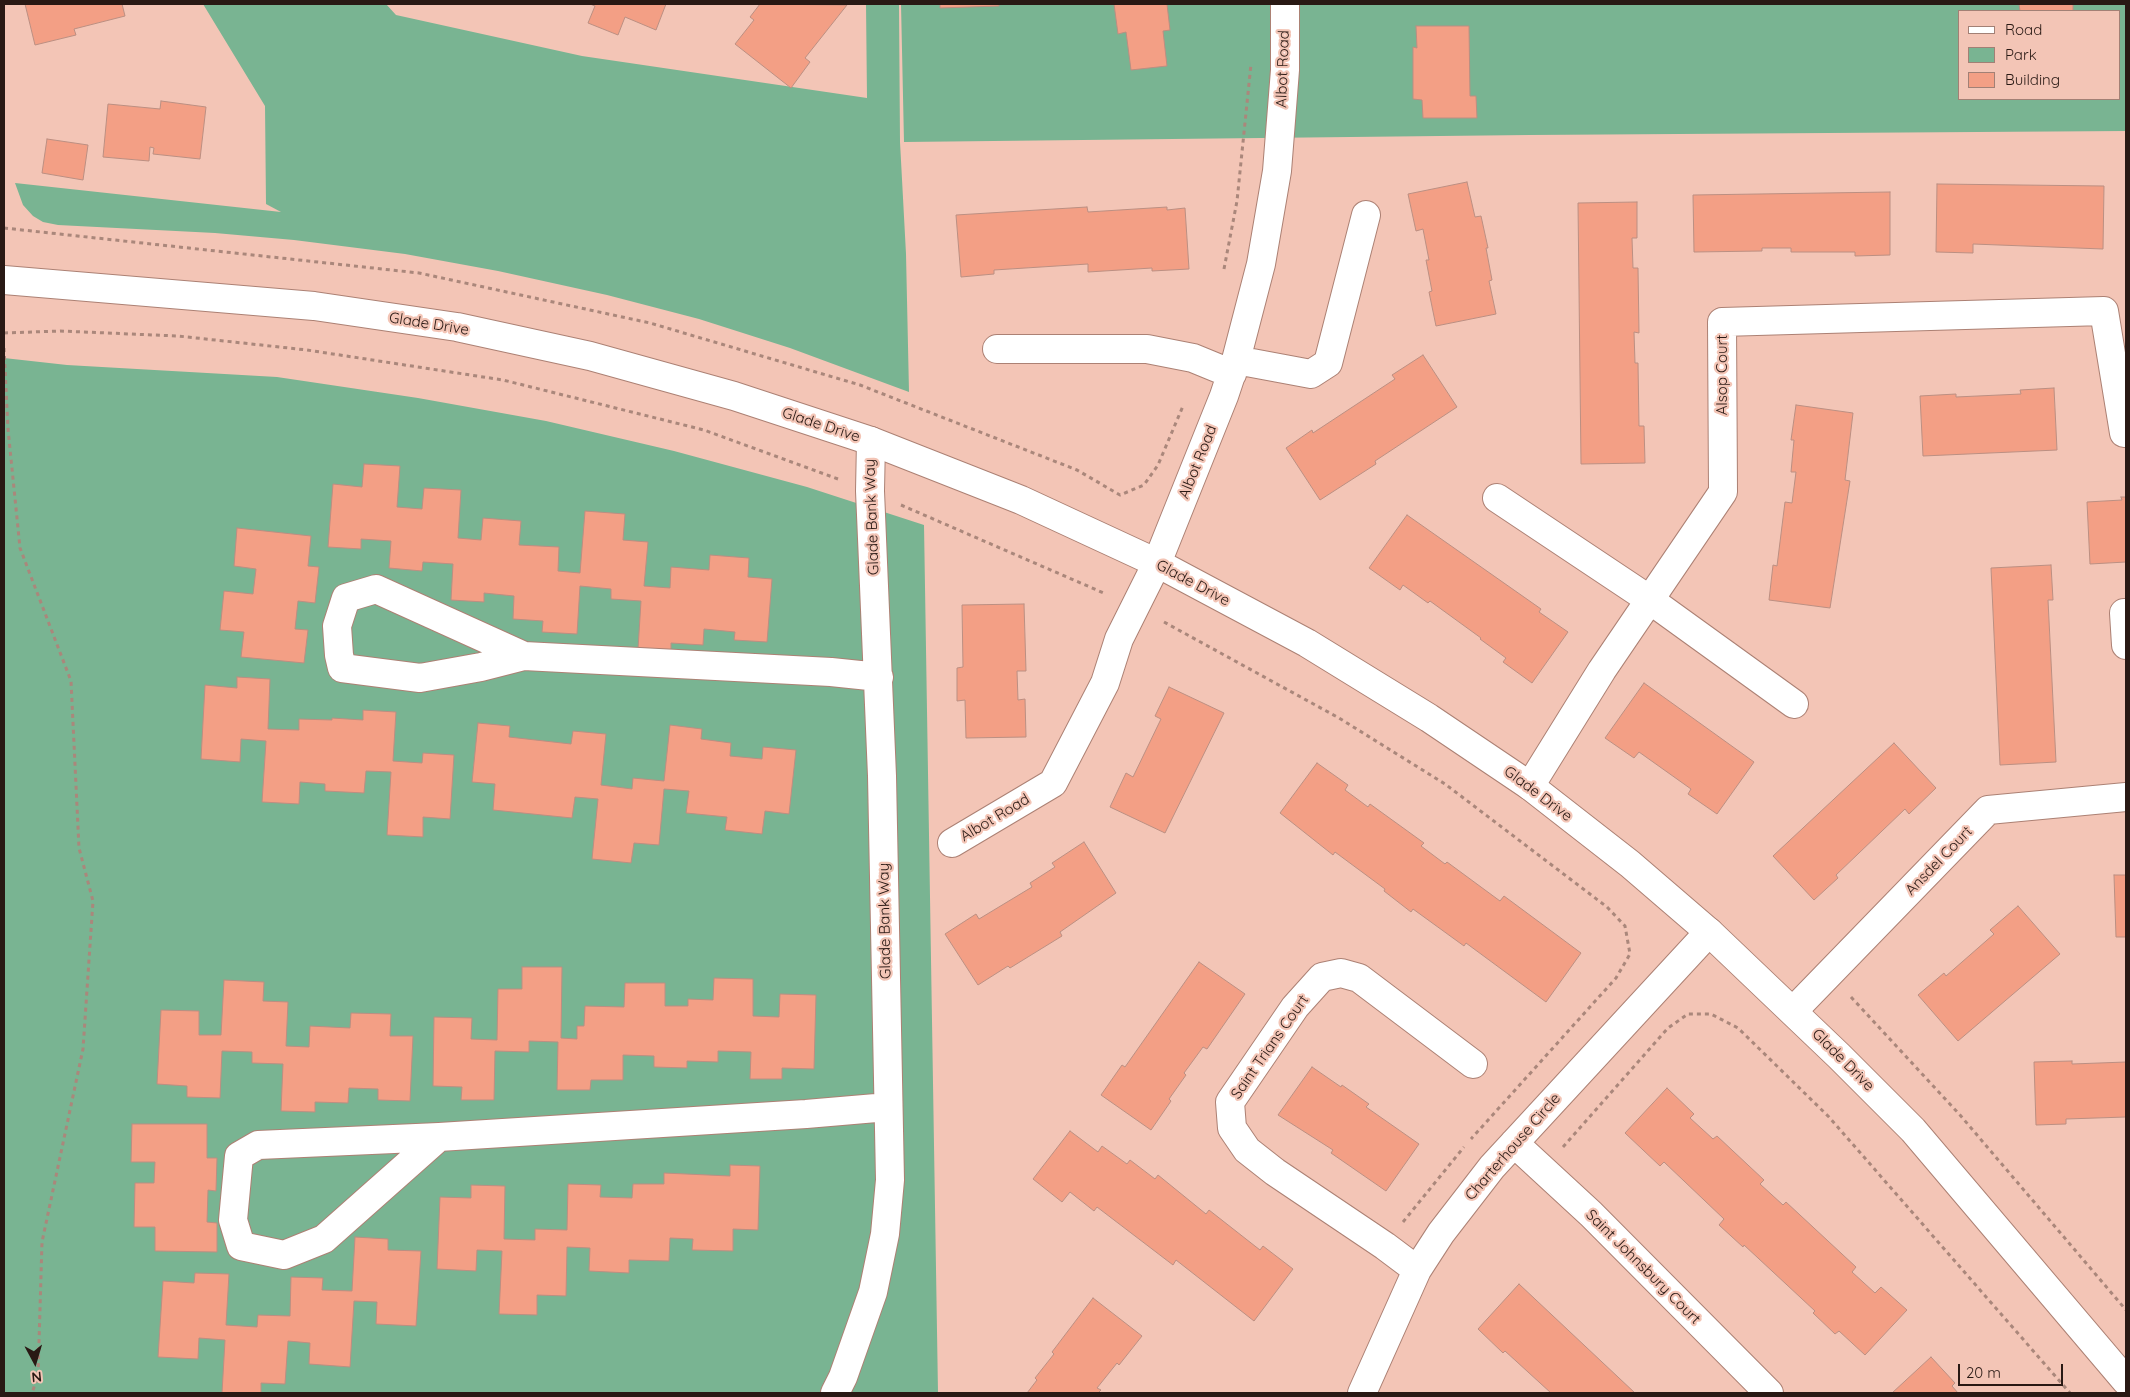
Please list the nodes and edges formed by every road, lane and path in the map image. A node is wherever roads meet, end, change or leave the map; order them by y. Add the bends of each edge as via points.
1 (1285, 4) edge
2 (1251, 60) dead end
3 (1366, 215) dead end
4 (4, 228) edge
5 (1223, 273) dead end
6 (4, 280) edge
7 (4, 332) edge
8 (4, 348) edge
9 (997, 349) dead end
10 (1199, 361) junction
11 (1234, 367) junction
12 (2124, 433) dead end
13 (871, 441) junction
14 (870, 491) junction
15 (1497, 498) dead end
16 (1157, 563) junction
17 (1650, 600) junction
18 (1136, 607) junction
19 (2126, 613) edge
20 (2126, 645) edge
21 (524, 656) junction
22 (879, 677) junction
23 (1794, 704) dead end
24 (1530, 786) junction
25 (2126, 797) edge
26 (952, 844) dead end
27 (1710, 932) junction
28 (1829, 973) junction
29 (1793, 1012) junction
30 (1473, 1064) dead end
31 (888, 1107) junction
32 (439, 1138) junction
33 (1514, 1143) junction
34 (1543, 1170) junction
35 (1385, 1246) junction
36 (1417, 1270) junction
37 (2126, 1310) edge
38 (2126, 1381) edge
39 (32, 1393) edge
40 (835, 1393) edge
41 (1362, 1393) edge
42 (1769, 1393) edge
43 (2070, 1393) edge

1 - 11 street, Albot Road via 1285,70 1277,171 1261,264
2 - 5 path via 1237,201
3 - 11 street via 1328,363 1311,374
4 - 10 path via 419,273 650,323 860,385 1077,470 1120,495 1144,485 1158,465
6 - 13 street, Glade Drive via 314,306 457,327 619,364 734,396
7 - 14 path via 178,336 307,350 503,380 704,430
8 - 39 path via 20,548 71,681 79,848 94,900 83,1049 42,1242 38,1376
9 - 10 street via 1148,349
10 - 11 street
11 - 16 street, Albot Road
12 - 17 street, Alsop Court via 2104,311 1722,322 1723,492
13 - 14 street, Glade Bank Way
13 - 16 street, Glade Drive via 1021,500
14 - 18 path
14 - 22 street, Glade Bank Way
15 - 17 street
16 - 18 street, Albot Road
16 - 24 street, Glade Drive via 1307,643 1429,718
17 - 23 street
17 - 24 street, Alsop Court
18 - 26 street, Albot Road via 1119,640 1105,684 1053,783
18 - 35 path via 1339,718 1445,784 1607,907 1625,926 1630,954 1616,978 1441,1173
19 - 20 street
21 - 21 street via 420,678 342,668 337,626 346,598 376,589
21 - 22 street
22 - 31 street, Glade Bank Way
24 - 27 street, Glade Drive
25 - 28 street, Ansdel Court via 1988,810
27 - 29 street, Glade Drive
27 - 33 street, Charterhouse Circle
28 - 29 street, Ansdel Court
28 - 37 path via 1960,1114
29 - 38 street, Glade Drive via 1913,1130
30 - 35 street, Saint Trians Court via 1359,978 1341,973 1322,976 1295,1007 1230,1102 1232,1128 1247,1150
31 - 32 street
31 - 40 street, Glade Bank Way via 890,1180 886,1234 873,1292
32 - 32 street via 258,1145 239,1156 233,1220 241,1246 284,1255 324,1239
33 - 34 street, Saint Johnsbury Court
33 - 36 street, Charterhouse Circle via 1441,1233
34 - 42 street, Saint Johnsbury Court
34 - 43 path via 1668,1028 1688,1014 1711,1014 1738,1028 1829,1117
35 - 36 street, Saint Trians Court
36 - 41 street, Charterhouse Circle

